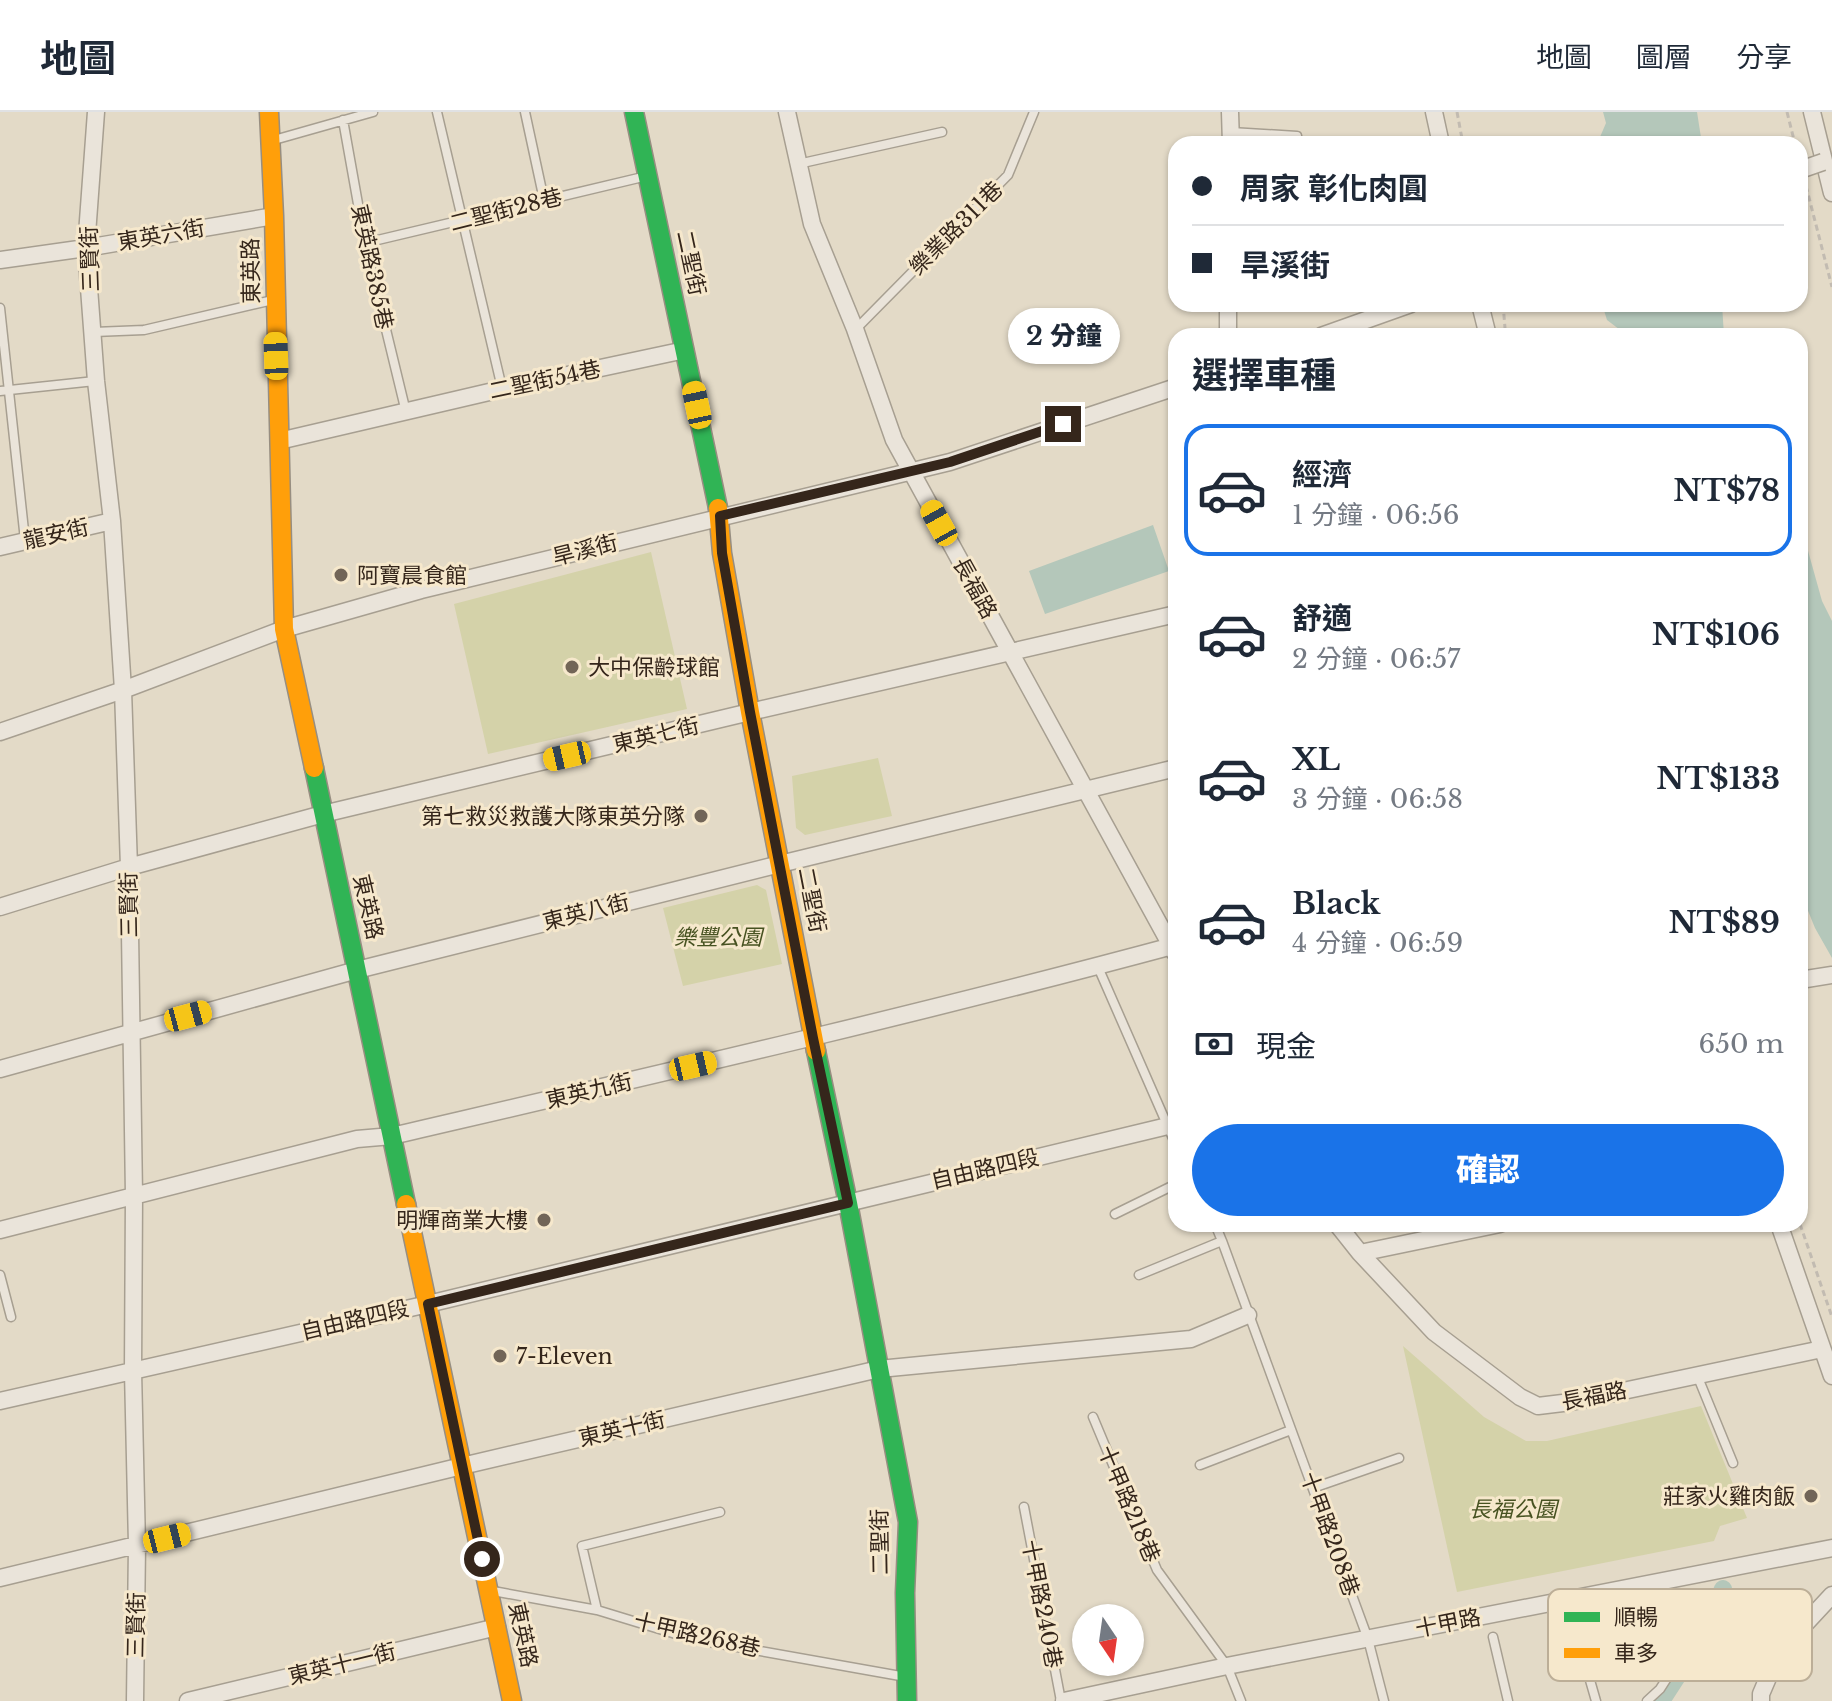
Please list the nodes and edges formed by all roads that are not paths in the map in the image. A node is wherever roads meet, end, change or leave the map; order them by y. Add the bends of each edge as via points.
1 (96, 112) edge
2 (269, 112) edge
3 (373, 112) edge
4 (437, 112) edge
5 (525, 112) edge
6 (634, 112) edge
7 (787, 112) edge
8 (1034, 112) edge
9 (1230, 112) edge
10 (1434, 112) edge
11 (1812, 112) edge
12 (343, 120) junction
13 (942, 132) dead end
14 (1231, 136) edge
15 (1439, 136) edge
16 (270, 141) junction
17 (1827, 161) edge
18 (798, 164) junction
19 (1808, 171) edge
20 (648, 176) junction
21 (1832, 193) edge
22 (544, 200) junction
23 (274, 216) junction
24 (461, 221) junction
25 (365, 243) junction
26 (86, 248) junction
27 (0, 260) edge
28 (275, 299) junction
29 (0, 308) edge
30 (1388, 312) edge
31 (1344, 328) edge
32 (855, 329) junction
33 (94, 332) junction
34 (685, 350) junction
35 (96, 381) junction
36 (502, 389) junction
37 (1168, 390) edge
38 (4, 391) edge
39 (407, 412) junction
40 (279, 441) junction
41 (910, 471) junction
42 (720, 516) junction
43 (112, 521) junction
44 (25, 540) junction
45 (0, 547) edge
46 (1168, 616) edge
47 (284, 629) junction
48 (1010, 653) junction
49 (123, 690) junction
50 (750, 712) junction
51 (0, 732) edge
52 (1168, 770) edge
53 (1086, 790) junction
54 (323, 814) junction
55 (780, 864) junction
56 (129, 867) junction
57 (0, 907) edge
58 (1168, 938) edge
59 (1168, 950) edge
60 (1098, 967) junction
61 (357, 970) junction
62 (1832, 975) edge
63 (1808, 979) edge
64 (131, 1032) junction
65 (813, 1038) junction
66 (0, 1069) edge
67 (1168, 1119) edge
68 (1168, 1126) edge
69 (392, 1136) junction
70 (1168, 1188) edge
71 (134, 1195) junction
72 (848, 1203) junction
73 (1115, 1214) dead end
74 (0, 1230) edge
75 (1218, 1232) edge
76 (1343, 1232) edge
77 (1461, 1232) edge
78 (1782, 1232) edge
79 (1222, 1241) junction
80 (1360, 1253) junction
81 (0, 1275) edge
82 (1139, 1275) dead end
83 (428, 1304) junction
84 (1248, 1315) junction
85 (11, 1317) dead end
86 (1822, 1349) junction
87 (879, 1369) junction
88 (133, 1371) junction
89 (1697, 1375) junction
90 (1832, 1376) edge
91 (0, 1401) edge
92 (1093, 1417) dead end
93 (1291, 1430) junction
94 (1399, 1458) dead end
95 (1733, 1463) dead end
96 (1200, 1465) dead end
97 (462, 1466) junction
98 (1313, 1488) junction
99 (1024, 1507) dead end
100 (720, 1512) dead end
101 (137, 1545) junction
102 (1832, 1548) edge
103 (0, 1578) edge
104 (1623, 1589) edge
105 (488, 1590) junction
106 (1832, 1595) edge
107 (1548, 1604) edge
108 (597, 1610) junction
109 (1812, 1617) edge
110 (497, 1627) junction
111 (1493, 1637) dead end
112 (1368, 1639) junction
113 (1227, 1666) junction
114 (907, 1677) junction
115 (1590, 1681) edge
116 (1665, 1681) edge
117 (1767, 1681) edge
118 (135, 1701) edge
119 (188, 1701) edge
120 (512, 1701) edge
121 (907, 1701) edge
122 (1062, 1701) edge
123 (1241, 1701) edge
124 (1384, 1701) edge
125 (1508, 1701) edge
126 (1596, 1701) edge
127 (1647, 1701) edge
128 (1761, 1701) edge

1 - 26 street, 三賢街
2 - 16 street, 東英路
3 - 12 lane
4 - 24 lane
5 - 22 lane
6 - 20 street, 二聖街
7 - 18 street, 長福路
8 - 32 lane, 樂業路311巷 via 1008,175
9 - 14 street
10 - 15 street
11 - 17 street
12 - 16 lane
12 - 25 lane, 東英路385巷
13 - 18 lane
16 - 23 street, 東英路
17 - 19 street, bridge
17 - 21 street
18 - 32 street, 長福路 via 812,224
20 - 22 lane, 二聖街28巷
20 - 34 street, 二聖街
22 - 24 lane, 二聖街28巷
23 - 26 street, 東英六街
23 - 28 street, 東英路
24 - 25 lane, 二聖街28巷
24 - 36 lane
25 - 39 lane, 東英路385巷
26 - 27 street, 東英六街
26 - 33 street, 三賢街
28 - 33 lane via 144,330
28 - 40 street, 東英路
29 - 38 lane
30 - 31 street
32 - 41 street, 長福路
33 - 35 street, 三賢街
34 - 36 street, 二聖街54巷
34 - 42 street, 二聖街
35 - 38 lane
35 - 43 street, 三賢街
36 - 39 street, 二聖街54巷
37 - 41 street, 旱溪街
38 - 44 lane
39 - 40 street, 二聖街54巷
40 - 47 street, 東英路
41 - 42 street, 旱溪街
41 - 48 street, 長福路
42 - 47 street, 旱溪街
42 - 50 street, 二聖街
43 - 44 street, 龍安街
43 - 49 street, 三賢街
44 - 45 street, 龍安街
46 - 48 street, 東英七街
47 - 49 street, 旱溪街
47 - 54 street, 東英路
48 - 50 street, 東英七街
48 - 53 street, 長福路
49 - 51 street, 旱溪街
49 - 56 street, 三賢街
50 - 54 street, 東英七街
50 - 55 street, 二聖街
52 - 53 street, 東英八街
53 - 55 street, 東英八街
53 - 58 street, 長福路
54 - 56 street, 東英七街
54 - 61 street, 東英路
55 - 61 street, 東英八街
55 - 65 street, 二聖街
56 - 57 street, 東英七街
56 - 64 street, 三賢街
59 - 60 street, 東英九街
60 - 65 street, 東英九街
60 - 67 lane
61 - 64 street, 東英八街
61 - 69 street, 東英路
62 - 63 street
64 - 66 street, 東英八街
64 - 71 street, 三賢街
65 - 69 street, 東英九街
65 - 72 street, 二聖街
68 - 72 street, 自由路四段
69 - 71 street, 東英九街 via 357,1139
69 - 83 street, 東英路
70 - 73 lane
71 - 74 street, 東英九街
71 - 88 street, 三賢街
72 - 83 street, 自由路四段
72 - 87 street, 二聖街
75 - 79 lane, 十甲路208巷
76 - 80 street, 長福路
77 - 80 street
78 - 86 street
79 - 82 lane
79 - 84 lane, 十甲路208巷
80 - 89 street, 長福路 via 1434,1332 1538,1406
81 - 85 lane
83 - 88 street, 自由路四段
83 - 97 street, 東英路
84 - 87 street, 東英十街 via 1191,1339
84 - 93 lane, 十甲路208巷
86 - 89 street, 長福路
86 - 90 street
87 - 97 street, 東英十街
87 - 114 street, 二聖街 via 908,1522
88 - 91 street, 自由路四段
88 - 101 street, 三賢街
89 - 95 lane
92 - 113 lane, 十甲路218巷 via 1157,1570
93 - 96 lane
93 - 98 lane, 十甲路208巷
94 - 98 lane
97 - 101 street, 東英十街
97 - 105 street, 東英路
98 - 112 lane, 十甲路208巷
99 - 122 lane, 十甲路240巷
100 - 108 lane via 582,1546
101 - 103 street, 東英十街
101 - 118 street, 三賢街
102 - 104 street, 十甲路
105 - 108 lane, 十甲路268巷
105 - 110 street, 東英路
106 - 109 street
107 - 112 street, 十甲路
108 - 114 lane, 十甲路268巷 via 692,1639
110 - 119 street, 東英十一街
110 - 120 street, 東英路
111 - 125 lane
112 - 113 street, 十甲路
112 - 124 lane, 十甲路208巷
113 - 122 street, 十甲路
113 - 123 lane, 十甲路218巷
114 - 121 street, 二聖街
115 - 126 lane
116 - 127 lane
117 - 128 street

